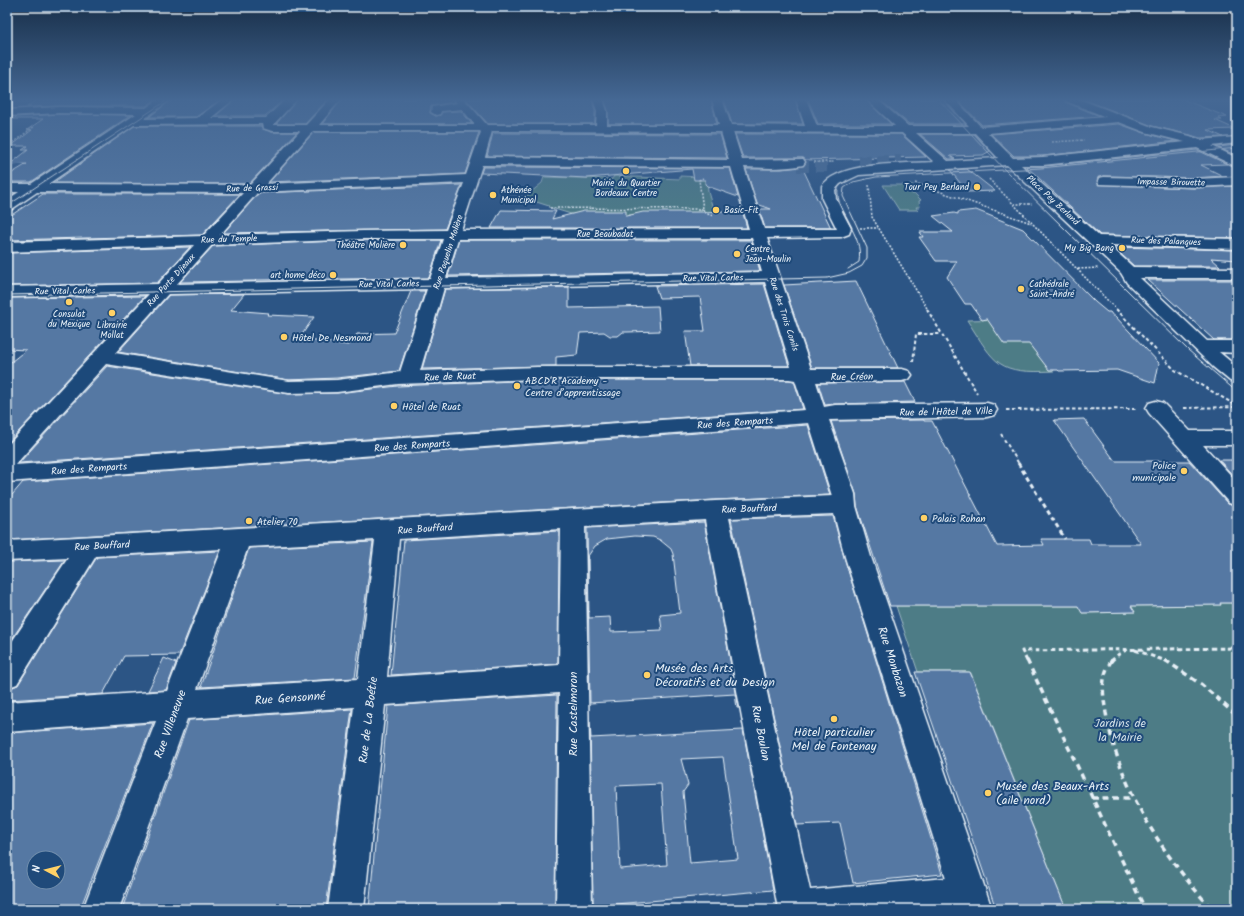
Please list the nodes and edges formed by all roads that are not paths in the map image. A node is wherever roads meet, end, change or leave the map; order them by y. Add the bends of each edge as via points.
1 (102, 142) edge
2 (297, 142) edge
3 (484, 142) edge
4 (730, 142) edge
5 (919, 142) edge
6 (990, 142) edge
7 (1087, 142) edge
8 (1192, 142) edge
9 (1220, 142) edge
10 (1197, 144) junction
11 (1109, 154) junction
12 (478, 161) junction
13 (901, 161) tunnel mouth
14 (799, 162) tunnel mouth
15 (1010, 162) junction
16 (737, 164) junction
17 (945, 164) junction
18 (1237, 164) edge
19 (837, 166) tunnel mouth
20 (850, 173) junction
21 (472, 179) junction
22 (1104, 181) dead end
23 (1237, 182) edge
24 (7, 188) edge
25 (33, 188) junction
26 (254, 189) junction
27 (7, 206) edge
28 (452, 234) junction
29 (758, 234) junction
30 (208, 240) junction
31 (1095, 240) junction
32 (1237, 244) edge
33 (7, 247) edge
34 (1128, 271) junction
35 (1237, 273) edge
36 (772, 277) junction
37 (438, 283) junction
38 (163, 289) junction
39 (7, 292) edge
40 (1202, 346) junction
41 (1237, 347) edge
42 (100, 358) junction
43 (803, 375) junction
44 (902, 375) road end
45 (1237, 377) edge
46 (408, 378) junction
47 (1156, 408) dead end
48 (987, 410) road end
49 (816, 414) junction
50 (1237, 438) edge
51 (1190, 444) junction
52 (7, 460) edge
53 (7, 474) edge
54 (1237, 497) edge
55 (844, 506) junction
56 (716, 510) junction
57 (573, 518) junction
58 (388, 530) junction
59 (239, 538) junction
60 (89, 546) junction
61 (7, 551) edge
62 (7, 674) edge
63 (573, 678) junction
64 (371, 692) junction
65 (177, 705) junction
66 (7, 717) edge
67 (972, 902) edge
68 (100, 909) edge
69 (346, 909) edge
70 (574, 909) edge
71 (796, 909) edge
72 (801, 909) edge

1 - 25 street
2 - 26 street, Rue Porte Dijeaux
3 - 12 street, Rue Poquelin Molière
4 - 16 street, Rue des Trois Conils
5 - 17 street
6 - 15 street, Place Pey Berland
7 - 11 street
8 - 10 street
9 - 10 street
10 - 11 street
10 - 18 street
11 - 15 street
12 - 16 street
12 - 21 street, Rue Poquelin Molière
13 - 17 street
14 - 16 street
15 - 17 street
15 - 31 street, Place Pey Berland
16 - 29 street, Rue des Trois Conils
17 - 20 street via 871,169
19 - 20 street
20 - 29 street, Rue Beaubadat via 832,183 828,190 829,199 844,228 841,233
21 - 26 street, Rue de Grassi
21 - 28 street, Rue Poquelin Molière
22 - 23 street, Impasse Birouette
24 - 25 street, Rue de Grassi
25 - 26 street, Rue de Grassi
25 - 27 street
26 - 30 street, Rue Porte Dijeaux
28 - 29 street, Rue Beaubadat
28 - 30 street, Rue du Temple
28 - 37 street, Rue Poquelin Molière
29 - 36 street, Rue des Trois Conils
30 - 33 street, Rue du Temple
30 - 38 street, Rue Porte Dijeaux
31 - 32 street, Rue des Palanques
31 - 34 street, Place Pey Berland
34 - 35 street
34 - 40 street, Place Pey Berland via 1133,280
36 - 37 street, Rue Vital Carles
36 - 43 street, Rue des Trois Conils
37 - 38 street, Rue Vital Carles
37 - 46 street, Rue Poquelin Molière
38 - 39 street, Rue Vital Carles
38 - 42 street, Rue Porte Dijeaux
40 - 41 street
40 - 45 street, Place Pey Berland
42 - 46 street, Rue de Ruat via 289,387 337,386
42 - 52 street, Rue Porte Dijeaux
43 - 44 street, Rue Créon
43 - 46 street, Rue de Ruat via 537,373
43 - 49 street, Rue des Trois Conils
47 - 51 street
48 - 49 street, Rue de l'Hôtel de Ville
49 - 53 street, Rue des Remparts
49 - 55 street, Rue Monbazon via 843,494
50 - 51 street via 1192,438
51 - 54 street
55 - 56 street, Rue Bouffard
55 - 67 street, Rue Monbazon via 858,557
56 - 57 street, Rue Bouffard
56 - 71 street, Rue Boulan
57 - 58 street, Rue Bouffard
57 - 63 street, Rue Castelmoron
58 - 59 street, Rue Bouffard
58 - 64 street, Rue de La Boétie
59 - 60 street, Rue Bouffard
59 - 65 street, Rue Villeneuve
60 - 61 street, Rue Bouffard
60 - 62 street
63 - 64 street, Rue Gensonné
63 - 70 street, Rue Castelmoron
64 - 65 street, Rue Gensonné
64 - 69 street, Rue de La Boétie
65 - 66 street, Rue Gensonné
65 - 68 street, Rue Villeneuve
67 - 72 street

